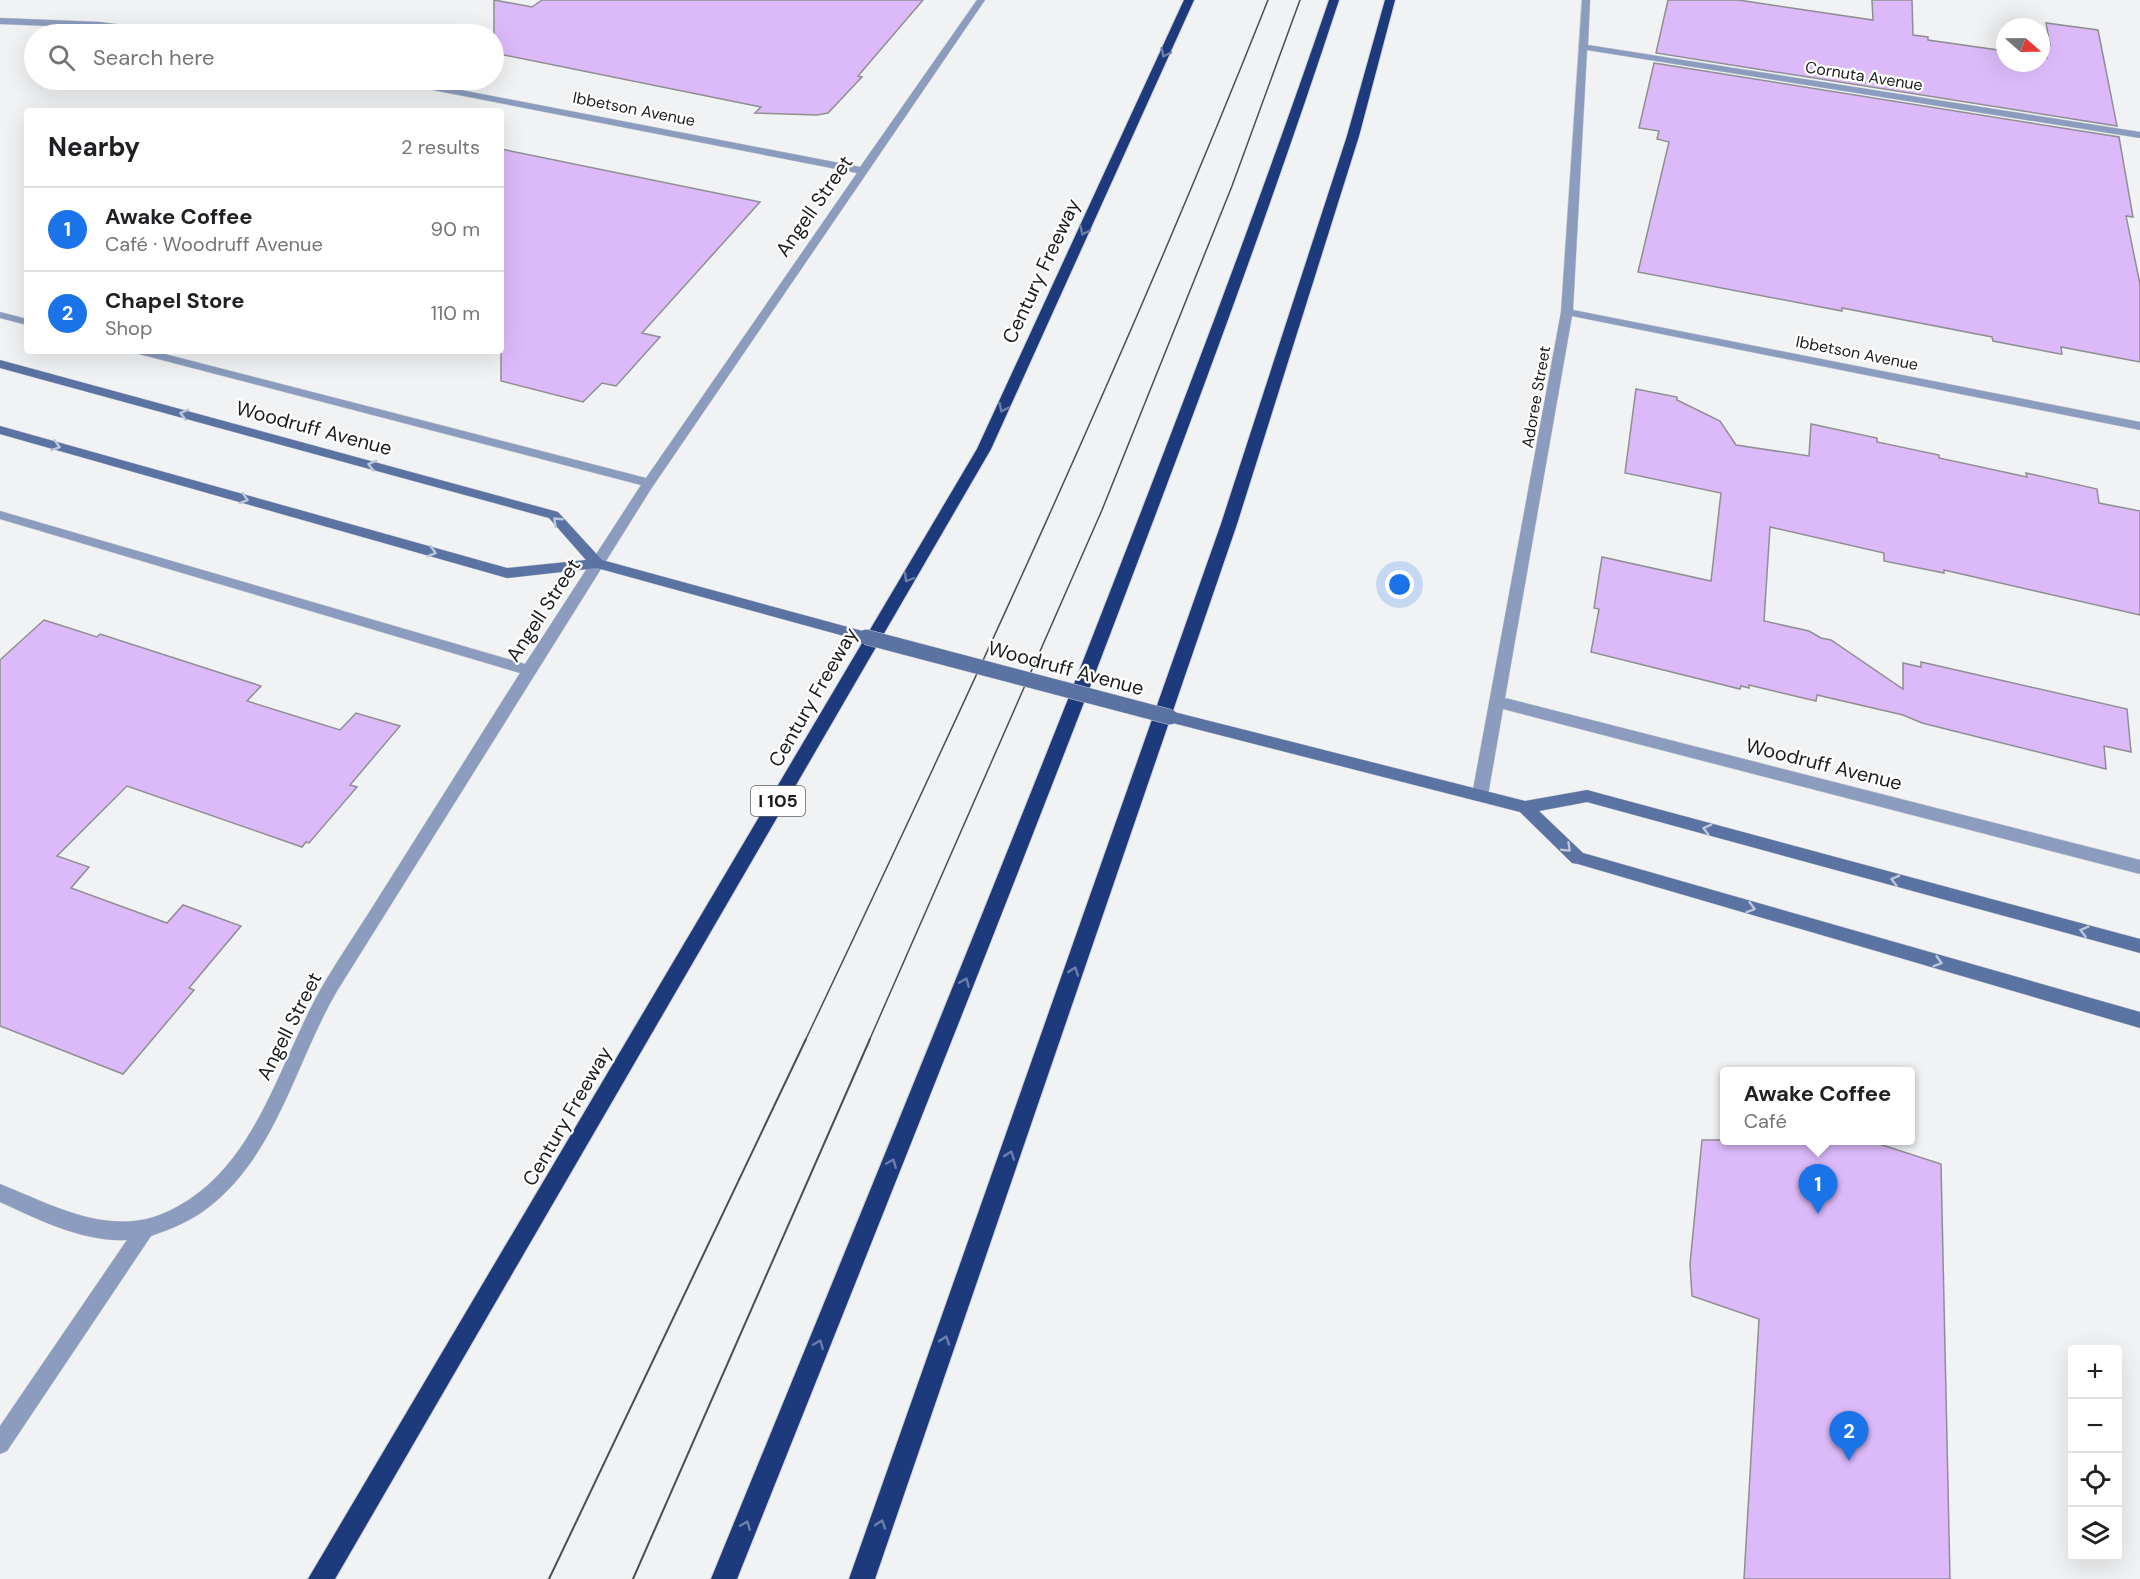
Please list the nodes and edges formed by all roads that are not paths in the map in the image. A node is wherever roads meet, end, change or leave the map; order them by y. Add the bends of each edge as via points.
1 (981, 0) edge
2 (1189, 0) edge
3 (1334, 0) edge
4 (1390, 0) edge
5 (1586, 0) edge
6 (0, 21) edge
7 (75, 24) edge
8 (1584, 46) junction
9 (448, 90) edge
10 (2140, 135) edge
11 (864, 171) junction
12 (1567, 312) junction
13 (0, 315) edge
14 (24, 321) edge
15 (151, 354) edge
16 (0, 364) edge
17 (2140, 426) edge
18 (0, 430) edge
19 (649, 483) junction
20 (0, 515) edge
21 (597, 563) junction
22 (528, 670) junction
23 (1498, 702) junction
24 (1480, 795) junction
25 (1525, 807) junction
26 (2140, 867) edge
27 (2140, 946) edge
28 (2140, 1020) edge
29 (0, 1193) edge
30 (144, 1231) junction
31 (0, 1444) edge
32 (321, 1579) edge
33 (724, 1579) edge
34 (862, 1579) edge

1 - 11 street, Angell Street
2 -> 32 highway, Century Freeway / I 105 via 984,449
33 -> 3 highway via 1038,798 1175,445 1249,249
34 -> 4 highway via 1229,524 1353,136
5 - 8 street, Adoree Street
6 - 7 street
8 - 10 street, Cornuta Avenue
8 - 12 street, Adoree Street
9 - 11 street, Ibbetson Avenue
11 - 19 street, Angell Street
12 - 17 street, Ibbetson Avenue
12 - 23 street, Adoree Street
13 - 14 street
15 - 19 street, Woodruff Avenue
21 -> 16 main road, Woodruff Avenue via 553,515
18 -> 21 main road, Woodruff Avenue via 507,573
19 - 21 street, Angell Street
20 - 22 street
21 - 22 street, Angell Street
21 - 24 main road, Woodruff Avenue, bridge via 1338,762
22 - 30 street, Angell Street via 324,999 255,1141 236,1170 190,1210
23 - 24 street, Adoree Street
23 - 26 street, Woodruff Avenue
24 - 25 main road, Woodruff Avenue
27 -> 25 main road, Woodruff Avenue via 1587,796
25 -> 28 main road, Woodruff Avenue via 1578,858
29 - 30 street via 75,1225
30 - 31 street

